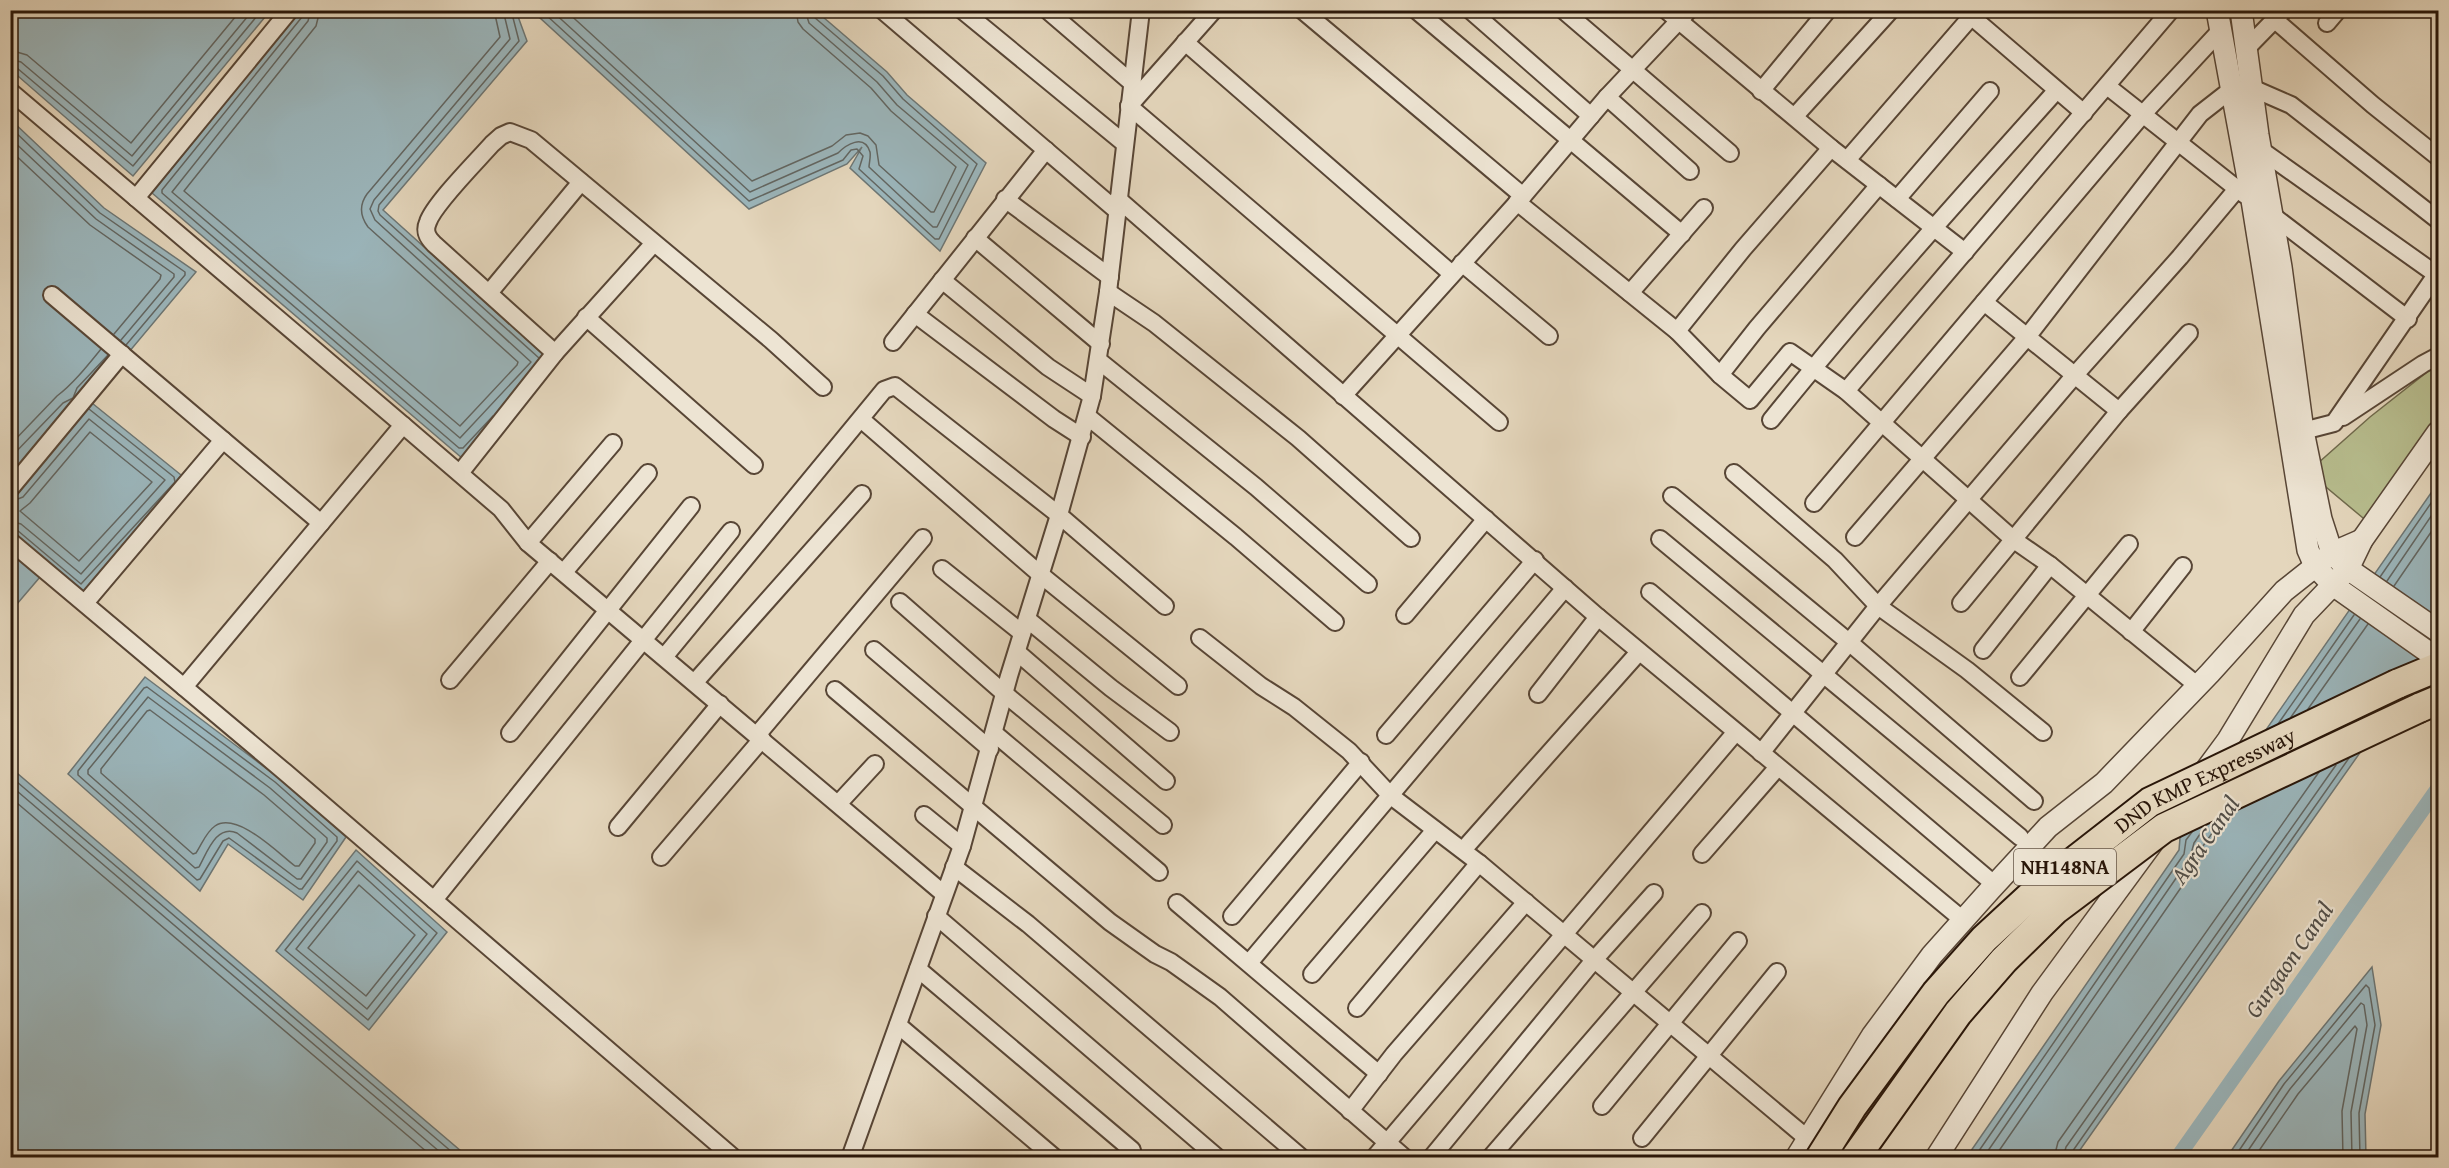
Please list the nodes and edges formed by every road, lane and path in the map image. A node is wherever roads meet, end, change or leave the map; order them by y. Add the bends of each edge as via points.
1 (290, 10) edge
2 (882, 10) edge
3 (962, 10) edge
4 (1047, 10) edge
5 (1141, 10) edge
6 (1214, 10) edge
7 (1302, 10) edge
8 (1416, 10) edge
9 (1563, 10) edge
10 (1828, 10) edge
11 (1891, 10) edge
12 (2171, 10) edge
13 (2241, 10) edge
14 (1473, 11) edge
15 (1971, 13) edge
16 (1678, 14) edge
17 (2279, 15) edge
18 (2219, 21) edge
19 (1185, 42) junction
20 (2246, 49) junction
21 (1633, 69) junction
22 (1132, 83) junction
23 (2107, 86) junction
24 (2242, 88) junction
25 (10, 91) edge
26 (1761, 91) junction
27 (1990, 91) dead end
28 (2056, 91) junction
29 (1607, 97) junction
30 (1129, 106) junction
31 (2084, 113) junction
32 (2143, 114) junction
33 (1591, 116) junction
34 (1795, 116) junction
35 (1569, 141) junction
36 (1124, 143) junction
37 (2178, 144) junction
38 (1832, 148) junction
39 (1046, 150) junction
40 (2261, 150) junction
41 (1730, 153) dead end
42 (2439, 157) edge
43 (1847, 160) junction
44 (1690, 171) dead end
45 (581, 182) junction
46 (1879, 185) junction
47 (2245, 195) junction
48 (136, 198) junction
49 (1897, 198) junction
50 (1005, 199) junction
51 (1520, 199) junction
52 (1117, 204) junction
53 (1704, 208) dead end
54 (2272, 215) junction
55 (2439, 220) edge
56 (1934, 227) junction
57 (1682, 234) junction
58 (975, 238) junction
59 (654, 243) junction
60 (1965, 252) junction
61 (1457, 268) junction
62 (2438, 274) edge
63 (942, 280) junction
64 (1109, 284) junction
65 (489, 293) junction
66 (1630, 293) junction
67 (52, 295) dead end
68 (1984, 302) junction
69 (915, 314) junction
70 (586, 317) junction
71 (2408, 319) junction
72 (1677, 331) junction
73 (2188, 333) dead end
74 (1398, 335) junction
75 (1549, 336) dead end
76 (2026, 337) junction
77 (893, 342) dead end
78 (1100, 352) junction
79 (555, 353) junction
80 (122, 354) junction
81 (2439, 356) edge
82 (1813, 368) junction
83 (1720, 375) junction
84 (2074, 376) junction
85 (823, 387) dead end
86 (1846, 391) junction
87 (1092, 396) junction
88 (1343, 396) junction
89 (2119, 411) junction
90 (1087, 416) junction
91 (862, 420) junction
92 (1771, 420) dead end
93 (1499, 422) dead end
94 (1884, 423) junction
95 (2334, 423) junction
96 (403, 425) junction
97 (2303, 431) junction
98 (2439, 432) edge
99 (1082, 437) junction
100 (223, 440) junction
101 (614, 443) dead end
102 (1922, 460) junction
103 (754, 465) dead end
104 (648, 473) dead end
105 (1734, 473) dead end
106 (460, 474) junction
107 (10, 489) edge
108 (861, 494) dead end
109 (1672, 496) dead end
110 (1968, 502) junction
111 (1814, 503) dead end
112 (691, 506) dead end
113 (1059, 515) junction
114 (1486, 519) junction
115 (321, 523) junction
116 (731, 531) dead end
117 (1855, 537) dead end
118 (923, 538) dead end
119 (1411, 538) dead end
120 (1660, 539) dead end
121 (2014, 540) junction
122 (2362, 540) junction
123 (10, 541) edge
124 (528, 543) junction
125 (2129, 543) dead end
126 (2332, 553) junction
127 (1535, 560) junction
128 (550, 561) junction
129 (2050, 565) junction
130 (2183, 566) dead end
131 (2315, 566) junction
132 (942, 569) dead end
133 (564, 572) junction
134 (2353, 572) junction
135 (1041, 575) junction
136 (1368, 584) dead end
137 (1565, 588) junction
138 (2338, 589) junction
139 (1650, 592) dead end
140 (2085, 595) junction
141 (900, 602) dead end
142 (85, 603) junction
143 (1961, 603) dead end
144 (1165, 606) dead end
145 (1878, 606) junction
146 (609, 609) junction
147 (1405, 615) dead end
148 (1598, 617) junction
149 (1335, 622) dead end
150 (1024, 626) junction
151 (2439, 631) edge
152 (2131, 632) junction
153 (643, 638) junction
154 (1200, 638) dead end
155 (1850, 643) junction
156 (874, 650) dead end
157 (1983, 650) dead end
158 (1017, 652) junction
159 (1640, 652) junction
160 (665, 656) junction
161 (2439, 659) edge
162 (2439, 667) edge
163 (1823, 675) junction
164 (2020, 677) dead end
165 (450, 680) dead end
166 (695, 682) junction
167 (1178, 686) dead end
168 (2198, 686) junction
169 (184, 687) junction
170 (835, 690) dead end
171 (1005, 694) junction
172 (1538, 694) dead end
173 (2439, 700) edge
174 (720, 704) junction
175 (1792, 713) junction
176 (1170, 732) dead end
177 (2043, 732) dead end
178 (510, 733) dead end
179 (1735, 733) junction
180 (1386, 735) dead end
181 (759, 737) junction
182 (992, 741) junction
183 (1761, 753) junction
184 (1362, 762) junction
185 (875, 764) dead end
186 (1778, 767) junction
187 (1166, 782) dead end
188 (1391, 796) junction
189 (2034, 801) dead end
190 (838, 804) junction
191 (973, 807) junction
192 (924, 816) dead end
193 (1163, 825) dead end
194 (618, 827) dead end
195 (1435, 830) junction
196 (2020, 837) dead end
197 (962, 846) junction
198 (1464, 850) junction
199 (1702, 854) dead end
200 (661, 857) dead end
201 (1479, 863) junction
202 (954, 867) junction
203 (1159, 872) dead end
204 (1987, 878) dead end
205 (944, 894) junction
206 (1654, 894) dead end
207 (434, 900) junction
208 (1526, 902) junction
209 (1177, 903) dead end
210 (1702, 913) dead end
211 (936, 916) junction
212 (1232, 916) dead end
213 (1963, 920) junction
214 (1563, 934) junction
215 (1738, 941) dead end
216 (1594, 960) junction
217 (1249, 963) junction
218 (918, 969) junction
219 (1777, 972) dead end
220 (1312, 974) dead end
221 (1634, 992) junction
222 (1357, 1008) dead end
223 (1669, 1022) junction
224 (898, 1025) junction
225 (1706, 1056) junction
226 (1379, 1074) junction
227 (1602, 1106) dead end
228 (1350, 1111) junction
229 (1641, 1138) dead end
230 (1387, 1143) junction
231 (1814, 1148) edge
232 (1132, 1150) dead end
233 (734, 1158) edge
234 (850, 1158) edge
235 (1054, 1158) edge
236 (1218, 1158) edge
237 (1302, 1158) edge
238 (1374, 1158) edge
239 (1405, 1158) edge
240 (1431, 1158) edge
241 (1490, 1158) edge
242 (1796, 1158) edge
243 (1855, 1158) edge
244 (1936, 1158) edge

1 - 48 street
2 - 39 street
3 - 36 street
4 - 22 street
5 - 22 street
6 - 19 street
7 - 51 street
8 - 35 street
9 - 21 street
10 - 26 street
11 - 34 street
12 - 23 street
13 - 20 street
14 - 33 street
15 - 28 street
15 - 43 street
16 - 21 street
16 - 26 street
17 - 20 street
17 - 42 street via 2373,105
18 - 24 street
18 - 32 street
19 - 30 street
19 - 61 street
20 - 24 street
21 - 29 street
21 - 41 street
22 - 30 street
23 - 31 street
23 - 32 street
24 - 37 street via 2206,108
24 - 40 street
24 - 47 street
24 - 55 street via 2291,105
25 - 48 street
26 - 34 street
27 - 49 street
28 - 31 street
28 - 56 street
29 - 33 street
29 - 44 street
30 - 36 street
30 - 74 street
31 - 60 street
32 - 37 street
32 - 68 street
33 - 35 street
34 - 38 street
35 - 51 street
35 - 57 street
36 - 52 street
37 - 47 street
37 - 76 street
38 - 43 street
38 - 72 street
39 - 50 street
39 - 52 street
40 - 54 street
40 - 62 street
43 - 46 street
45 - 59 street
45 - 65 street
45 - 65 street via 531,140 510,132 492,144 437,207 427,224 428,238
46 - 49 street
46 - 83 street
47 - 84 street
47 - 131 street via 2308,550
48 - 96 street
49 - 56 street
50 - 58 street
50 - 64 street
51 - 61 street
51 - 66 street
52 - 64 street
52 - 88 street
53 - 57 street
54 - 71 street
54 - 97 street
56 - 60 street
56 - 82 street
57 - 66 street
58 - 63 street
58 - 78 street
59 - 70 street
59 - 85 street
60 - 86 street
61 - 74 street
61 - 75 street
62 - 71 street
63 - 69 street
63 - 87 street via 1048,367
64 - 78 street
64 - 119 street via 1298,438
65 - 79 street
66 - 72 street
67 - 80 street
68 - 76 street
68 - 94 street
69 - 77 street
69 - 99 street
70 - 79 street
70 - 103 street
71 - 95 street
72 - 83 street
73 - 89 street
74 - 88 street
74 - 93 street
76 - 84 street
76 - 102 street
78 - 87 street
78 - 136 street
79 - 106 street
80 - 100 street
80 - 107 street
81 - 95 street
82 - 83 street via 1790,352 1750,400
82 - 86 street
82 - 92 street
84 - 89 street
84 - 110 street
86 - 94 street
87 - 90 street
88 - 114 street
89 - 121 street
90 - 99 street
90 - 149 street
91 - 113 street via 884,390 895,386
91 - 135 street
91 - 160 street
94 - 102 street
94 - 111 street
95 - 97 street
96 - 106 street
96 - 115 street
97 - 126 street
98 - 122 street
99 - 113 street
100 - 115 street
100 - 142 street
101 - 124 street
102 - 110 street
102 - 117 street
104 - 133 street
105 - 145 street via 1835,560
106 - 124 street via 501,509
108 - 166 street
109 - 155 street
110 - 121 street
110 - 145 street
112 - 146 street
113 - 135 street
113 - 144 street
114 - 127 street
114 - 147 street
115 - 169 street
116 - 153 street
118 - 181 street
120 - 163 street
121 - 129 street
121 - 143 street
122 - 126 street
122 - 134 street
123 - 142 street
124 - 128 street
125 - 140 street
126 - 131 street
126 - 134 street
127 - 137 street
127 - 180 street
128 - 133 street
128 - 165 street
129 - 140 street
129 - 157 street
130 - 152 street
131 - 138 street
131 - 168 street via 2273,602
132 - 150 street
133 - 146 street
134 - 138 street
134 - 151 street
135 - 150 street
135 - 167 street
137 - 148 street
137 - 188 street
138 - 161 street
138 - 244 street via 2304,615 2228,740 2042,993
139 - 175 street
140 - 152 street
140 - 164 street
141 - 171 street
142 - 169 street
145 - 155 street
145 - 177 street via 1967,670
146 - 153 street
146 - 178 street
148 - 159 street
148 - 172 street
150 - 158 street
150 - 176 street
152 - 168 street
153 - 160 street
153 - 207 street
154 - 184 street
155 - 163 street
155 - 189 street
156 - 182 street
158 - 171 street
158 - 187 street
159 - 179 street
159 - 198 street
160 - 166 street
162 - 231 highway, DND KMP Expressway / NH148NA, bridge via 2150,802 2086,850 1984,939 1936,993 1852,1107
163 - 175 street
163 - 196 street
166 - 174 street
168 - 213 street via 2104,783 2048,827
169 - 207 street
170 - 191 street
171 - 182 street
171 - 193 street
173 - 243 highway, DND KMP Expressway / NH148NA, bridge via 2164,828 2055,910 1958,1013
174 - 181 street
174 - 194 street
175 - 183 street
175 - 204 street
179 - 183 street
179 - 214 street
181 - 190 street
181 - 200 street
182 - 191 street
182 - 203 street
183 - 186 street
184 - 188 street
184 - 212 street
185 - 190 street
186 - 199 street
186 - 213 street
188 - 195 street
188 - 217 street
190 - 205 street
191 - 197 street
191 - 228 street via 1110,922 1220,997
192 - 197 street
195 - 198 street
195 - 220 street
197 - 202 street
198 - 201 street
201 - 208 street
201 - 222 street
202 - 205 street
202 - 237 street via 1007,906
205 - 211 street
206 - 216 street
207 - 233 street
208 - 214 street
208 - 226 street
209 - 217 street
210 - 221 street
211 - 218 street
211 - 236 street
213 - 231 street via 1872,1036
214 - 216 street
214 - 230 street
215 - 223 street
216 - 221 street
216 - 240 street
217 - 226 street
218 - 224 street
218 - 232 street
219 - 225 street
221 - 223 street
221 - 241 street
223 - 225 street
223 - 227 street
224 - 234 street
224 - 235 street
225 - 229 street
225 - 231 street
226 - 228 street
228 - 230 street
230 - 238 street
230 - 239 street
231 - 242 street

